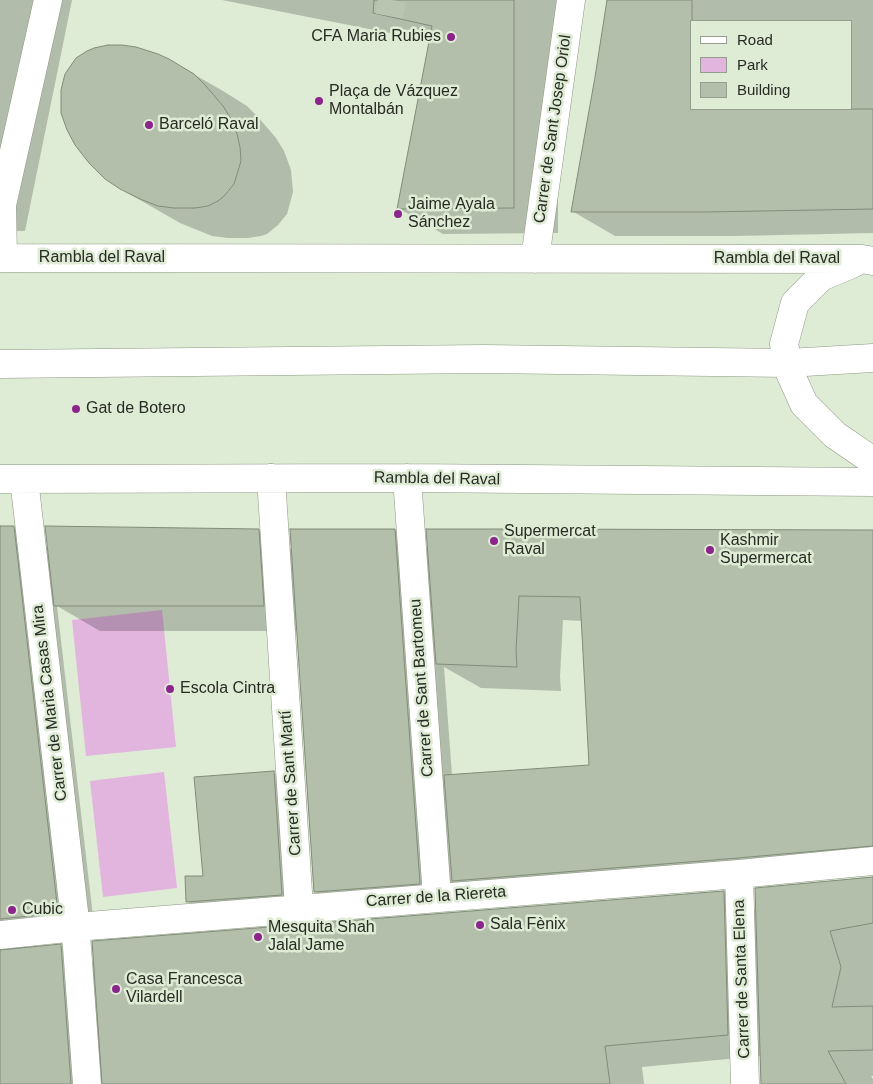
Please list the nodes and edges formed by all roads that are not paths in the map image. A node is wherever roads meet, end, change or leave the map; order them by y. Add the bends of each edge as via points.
1 (48, 0) edge
2 (571, 0) edge
3 (2, 258) edge
4 (535, 259) junction
5 (867, 260) edge
6 (873, 358) edge
7 (788, 363) junction
8 (0, 364) edge
9 (873, 461) edge
10 (271, 478) junction
11 (407, 478) junction
12 (12, 479) edge
13 (873, 482) edge
14 (873, 861) edge
15 (739, 874) junction
16 (437, 897) junction
17 (299, 908) junction
18 (76, 927) junction
19 (0, 935) edge
20 (88, 1084) edge
21 (745, 1084) edge

1 - 3 street, Rambla del Raval via 2,205
2 - 4 street, Carrer de Sant Josep Oriol
3 - 4 street, Rambla del Raval
4 - 5 street, Rambla del Raval
5 - 7 street, Rambla del Raval via 822,277 795,303 784,344
6 - 7 street
7 - 8 street via 484,359
7 - 9 street, Rambla del Raval via 804,404 835,435
10 - 11 street, Rambla del Raval
10 - 12 street, Rambla del Raval
10 - 17 street, Carrer de Sant Martí
11 - 13 street, Rambla del Raval
11 - 16 street, Carrer de Sant Bartomeu
12 - 18 street, Carrer de Maria Casas Mira
14 - 15 street, Carrer de la Riereta
15 - 16 street, Carrer de la Riereta
15 - 21 street, Carrer de Santa Elena
16 - 17 street, Carrer de la Riereta
17 - 18 street, Carrer de la Riereta
18 - 19 street, Carrer de la Riereta
18 - 20 street, Carrer de Maria Casas Mira

